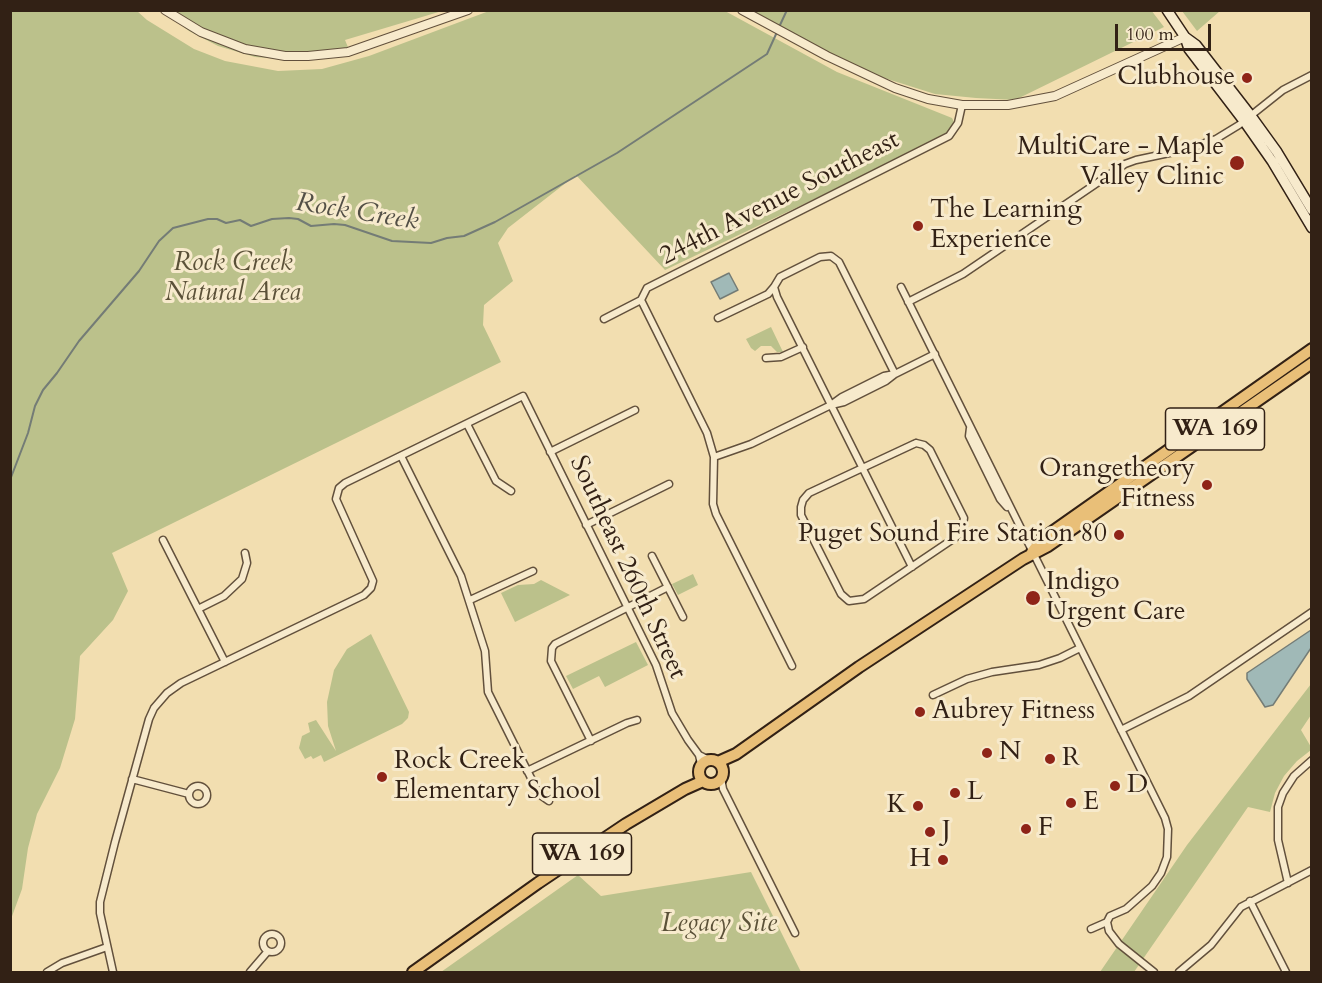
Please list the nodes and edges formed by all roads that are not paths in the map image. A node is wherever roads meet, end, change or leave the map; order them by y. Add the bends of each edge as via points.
1 (165, 10) edge
2 (468, 10) edge
3 (742, 10) edge
4 (1167, 10) edge
5 (1185, 37) junction
6 (1310, 76) edge
7 (962, 105) junction
8 (1248, 119) junction
9 (1311, 210) edge
10 (1311, 228) edge
11 (774, 287) junction
12 (901, 287) dead end
13 (640, 300) junction
14 (908, 302) junction
15 (718, 318) dead end
16 (604, 319) dead end
17 (803, 347) junction
18 (1311, 349) edge
19 (935, 354) junction
20 (766, 358) dead end
21 (1311, 363) edge
22 (896, 374) junction
23 (831, 405) junction
24 (634, 410) dead end
25 (467, 424) junction
26 (1187, 438) junction
27 (550, 452) junction
28 (401, 456) junction
29 (714, 457) junction
30 (862, 468) junction
31 (1159, 470) junction
32 (669, 484) dead end
33 (511, 491) dead end
34 (586, 525) junction
35 (163, 540) dead end
36 (245, 553) dead end
37 (1032, 553) junction
38 (652, 556) dead end
39 (912, 567) junction
40 (533, 571) dead end
41 (668, 587) junction
42 (470, 600) junction
43 (627, 608) junction
44 (198, 609) junction
45 (1311, 612) edge
46 (683, 617) dead end
47 (1080, 648) junction
48 (225, 662) junction
49 (792, 666) dead end
50 (933, 695) dead end
51 (638, 720) dead end
52 (1121, 730) junction
53 (591, 741) junction
54 (1311, 760) edge
55 (527, 771) junction
56 (711, 771) junction
57 (132, 779) junction
58 (189, 794) dead end
59 (549, 801) dead end
60 (1311, 870) edge
61 (1287, 883) junction
62 (1250, 901) junction
63 (1107, 922) junction
64 (1091, 929) dead end
65 (795, 933) dead end
66 (107, 947) junction
67 (268, 951) dead end
68 (47, 972) edge
69 (113, 972) edge
70 (250, 972) edge
71 (413, 972) edge
72 (1154, 972) edge
73 (1179, 972) edge
74 (1286, 972) edge

1 - 2 street via 201,32 245,49 308,56 348,52
3 - 7 street via 895,88
4 - 5 main road
5 - 7 street via 1055,96 1008,105
5 - 8 main road via 1196,45
6 - 8 street via 1283,90
7 - 13 street, 244th Avenue Southeast via 958,123 949,136 647,288
8 - 9 main road via 1277,152
8 - 10 main road
8 - 14 street via 1198,146 1125,164 963,274
11 - 15 street via 768,294
11 - 17 street
11 - 22 street via 780,277 820,257 828,255 839,262
12 - 14 street
13 - 16 street, 244th Avenue Southeast
13 - 29 street via 707,433
14 - 19 street
17 - 20 street via 781,357
17 - 23 street
18 - 26 main road, WA 169
19 - 22 street
19 - 37 street
21 - 31 main road, WA 169
22 - 23 street
23 - 29 street via 751,444
23 - 30 street
24 - 27 street
25 - 27 street, Southeast 260th Street via 523,396
25 - 28 street
25 - 33 street via 496,480
26 - 31 main road via 1187,444 1160,463
26 - 37 main road, WA 169 via 1042,538
27 - 34 street, Southeast 260th Street
28 - 42 street
28 - 48 street via 345,483 336,493 371,573 371,588 364,595
29 - 49 street via 716,514
30 - 39 street
30 - 39 street via 908,445 916,443 930,450 964,522 959,535
30 - 39 street via 809,493 802,504 801,515 840,594 849,601 864,599
31 - 37 main road, WA 169
32 - 34 street
34 - 43 street, Southeast 260th Street
35 - 44 street
36 - 44 street via 247,563 242,579 224,596
37 - 47 street
37 - 56 main road, WA 169
38 - 41 street
40 - 42 street
41 - 43 street
41 - 46 street
42 - 55 street via 485,651 488,692
43 - 53 street via 555,644 551,651 551,661
43 - 56 street, Southeast 260th Street via 656,665 672,713
44 - 48 street
45 - 52 street via 1189,696
47 - 50 street via 1039,665 967,679
47 - 52 street
48 - 57 street via 181,682 154,708
51 - 53 street
52 - 63 street via 1165,818 1169,844 1152,886
53 - 55 street
54 - 61 street via 1294,776 1278,807 1278,840
55 - 59 street via 539,794
56 - 65 street, Southeast 260th Street
56 - 71 main road, WA 169 via 548,876
57 - 58 street
57 - 66 street via 100,902
60 - 61 street
61 - 62 street
62 - 73 street
62 - 74 street
63 - 64 street
63 - 72 street via 1119,944
66 - 68 street
66 - 69 street
67 - 70 street

